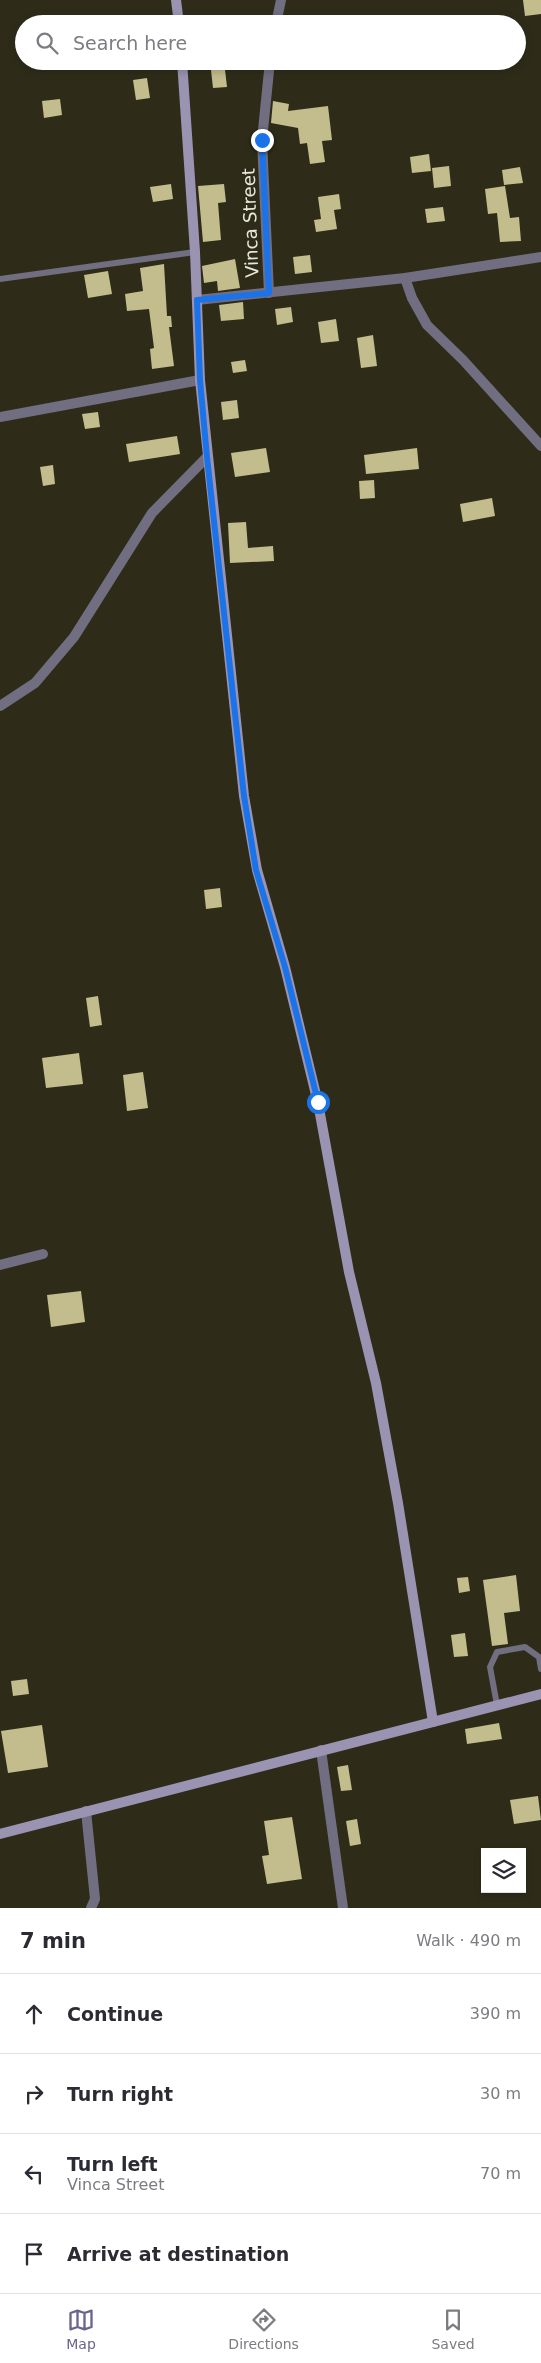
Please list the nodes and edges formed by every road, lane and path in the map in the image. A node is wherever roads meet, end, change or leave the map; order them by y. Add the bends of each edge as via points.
1 (176, 0) edge
2 (281, 0) edge
3 (178, 15) edge
4 (278, 15) edge
5 (183, 70) edge
6 (269, 70) edge
7 (195, 252) junction
8 (541, 257) edge
9 (405, 278) junction
10 (0, 279) edge
11 (269, 293) junction
12 (197, 300) junction
13 (200, 380) junction
14 (0, 418) edge
15 (541, 446) edge
16 (207, 457) junction
17 (0, 706) edge
18 (43, 1254) dead end
19 (0, 1265) edge
20 (541, 1669) edge
21 (541, 1694) edge
22 (496, 1705) junction
23 (432, 1722) junction
24 (321, 1750) junction
25 (86, 1811) junction
26 (0, 1834) edge
27 (91, 1908) edge
28 (343, 1908) edge

1 - 3 street
2 - 4 street
5 - 7 street
6 - 11 street, Vinca Street via 262,140
7 - 10 lane
7 - 12 street
8 - 9 street
9 - 11 street
9 - 15 street via 412,298 428,325
11 - 12 street
12 - 13 street
13 - 14 street
13 - 16 street
16 - 17 street via 152,513 74,636 35,683
16 - 23 street via 244,796 256,870 285,967 318,1102 349,1272 378,1392
18 - 19 street
20 - 22 lane via 539,1657 525,1647 498,1652 490,1667
21 - 22 street
22 - 23 street
23 - 24 street
24 - 25 street
24 - 28 street
25 - 26 street
25 - 27 street via 95,1899

